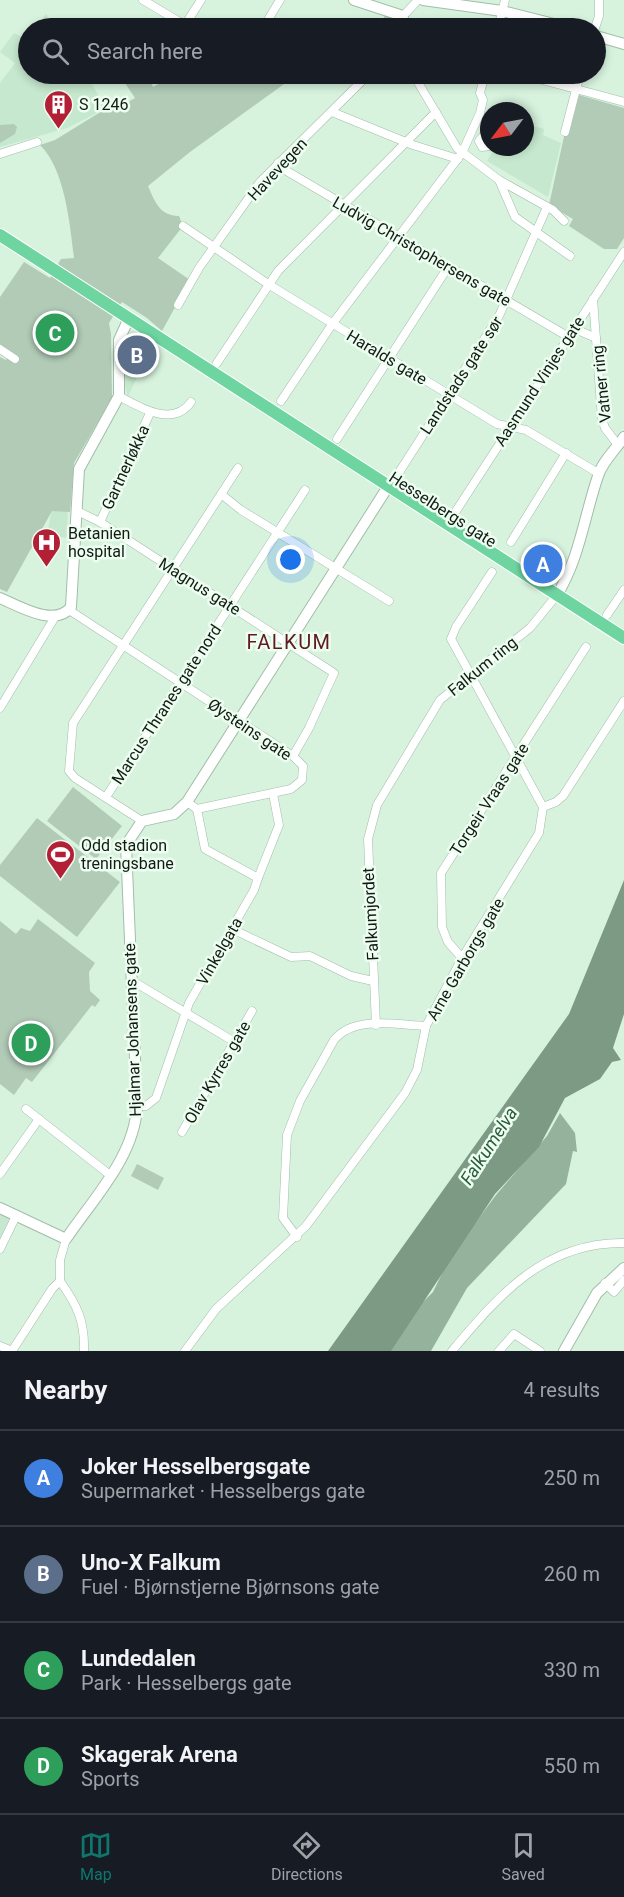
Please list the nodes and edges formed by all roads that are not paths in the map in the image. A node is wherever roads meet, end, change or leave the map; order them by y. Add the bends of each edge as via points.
1 (143, 0) edge
2 (201, 0) edge
3 (280, 0) edge
4 (354, 0) edge
5 (418, 0) edge
6 (423, 0) edge
7 (599, 0) edge
8 (504, 5) edge
9 (403, 16) joint
10 (173, 18) edge
11 (192, 18) edge
12 (269, 18) edge
13 (532, 18) edge
14 (598, 18) edge
15 (606, 39) edge
16 (624, 44) edge
17 (359, 84) edge
18 (419, 84) edge
19 (482, 84) edge
20 (560, 84) edge
21 (577, 84) edge
22 (576, 88) junction
23 (624, 102) edge
24 (332, 112) junction
25 (436, 112) junction
26 (565, 132) dead end
27 (37, 142) dead end
28 (406, 142) junction
29 (0, 154) edge
30 (460, 156) junction
31 (278, 163) junction
32 (500, 180) junction
33 (344, 205) junction
34 (547, 207) junction
35 (564, 221) dead end
36 (183, 226) dead end
37 (535, 232) junction
38 (0, 236) edge
39 (398, 236) junction
40 (214, 248) junction
41 (624, 253) edge
42 (570, 256) dead end
43 (448, 267) junction
44 (268, 284) junction
45 (593, 299) junction
46 (508, 301) junction
47 (178, 305) dead end
48 (122, 317) junction
49 (333, 323) junction
50 (573, 327) junction
51 (567, 336) junction
52 (596, 338) junction
53 (0, 350) edge
54 (388, 358) junction
55 (15, 359) dead end
56 (217, 363) dead end
57 (449, 394) junction
58 (119, 396) junction
59 (281, 400) dead end
60 (191, 402) dead end
61 (150, 413) junction
62 (509, 428) junction
63 (337, 439) dead end
64 (622, 441) edge
65 (566, 453) junction
66 (238, 468) dead end
67 (598, 473) junction
68 (398, 474) dead end
69 (387, 488) junction
70 (305, 490) dead end
71 (221, 494) junction
72 (77, 511) junction
73 (456, 511) dead end
74 (100, 522) junction
75 (278, 531) junction
76 (511, 542) dead end
77 (337, 567) junction
78 (173, 569) junction
79 (492, 572) dead end
80 (623, 592) edge
81 (555, 597) junction
82 (0, 598) edge
83 (389, 601) dead end
84 (231, 606) junction
85 (69, 610) junction
86 (608, 615) dead end
87 (55, 617) junction
88 (624, 638) edge
89 (289, 643) junction
90 (624, 643) edge
91 (123, 645) junction
92 (586, 647) dead end
93 (471, 674) junction
94 (181, 683) junction
95 (624, 701) edge
96 (0, 708) edge
97 (238, 721) junction
98 (293, 756) junction
99 (516, 757) junction
100 (273, 794) junction
101 (106, 797) junction
102 (187, 802) junction
103 (377, 805) joint
104 (543, 807) junction
105 (196, 809) junction
106 (142, 821) junction
107 (258, 878) junction
108 (232, 929) junction
109 (462, 958) junction
110 (131, 981) junction
111 (373, 981) junction
112 (252, 1011) dead end
113 (186, 1012) junction
114 (376, 1025) junction
115 (426, 1026) junction
116 (233, 1041) junction
117 (137, 1106) junction
118 (26, 1109) dead end
119 (39, 1119) junction
120 (182, 1132) dead end
121 (0, 1174) edge
122 (110, 1175) junction
123 (0, 1208) edge
124 (16, 1216) junction
125 (297, 1237) junction
126 (66, 1239) junction
127 (624, 1243) edge
128 (0, 1249) edge
129 (624, 1268) edge
130 (624, 1280) edge
131 (60, 1281) junction
132 (605, 1283) junction
133 (0, 1346) edge
134 (12, 1351) edge
135 (84, 1351) edge
136 (185, 1351) edge
137 (452, 1351) edge
138 (499, 1351) edge
139 (540, 1351) edge
140 (564, 1351) edge

1 - 10 street
2 - 11 street
3 - 12 street
4 - 9 street
5 - 9 street
6 - 8 street
7 - 14 street
8 - 13 street
15 - 16 street
17 - 24 street, Havevegen
18 - 25 street
19 - 30 street via 480,112
20 - 22 street
21 - 22 street
22 - 23 street
22 - 26 street
24 - 28 street
24 - 31 street, Havevegen
25 - 28 street
25 - 30 street
27 - 29 street
28 - 30 street
28 - 33 street
30 - 32 street
30 - 39 street
31 - 33 street, Ludvig Christophersens gate
31 - 40 street, Havevegen
32 - 34 street
32 - 37 street via 515,217
33 - 39 street, Ludvig Christophersens gate
33 - 44 street
34 - 35 street
34 - 37 street, Landstads gate sør
36 - 40 street, Haralds gate
37 - 42 street
37 - 46 street, Landstads gate sør
38 - 48 main road, Hesselbergs gate
39 - 43 street, Ludvig Christophersens gate
39 - 49 street
40 - 44 street, Haralds gate
40 - 47 street, Havevegen
41 - 45 street, Aasmund Vinjes gate
43 - 46 street, Ludvig Christophersens gate
43 - 54 street
44 - 49 street, Haralds gate
44 - 56 street
45 - 50 street, Aasmund Vinjes gate
45 - 52 street, Vatner ring
46 - 51 street, Ludvig Christophersens gate
46 - 57 street, Landstads gate sør
48 - 58 street
48 - 69 main road, Hesselbergs gate via 170,353 227,383
49 - 54 street, Haralds gate
49 - 59 street
50 - 51 street, Aasmund Vinjes gate
50 - 52 street
51 - 62 street, Aasmund Vinjes gate
52 - 64 street, Vatner ring via 605,428
53 - 55 street
54 - 57 street, Haralds gate
54 - 63 street
57 - 62 street, Haralds gate
57 - 68 street, Landstads gate sør
58 - 61 street
58 - 72 street via 79,469
60 - 61 street via 185,410 167,415
61 - 74 street, Gartnerløkka
62 - 65 street, Haralds gate via 526,430
62 - 73 street, Aasmund Vinjes gate
64 - 67 street, Vatner ring
65 - 67 street, Haralds gate
65 - 76 street
66 - 71 street
67 - 81 street, Vatner ring via 578,552
69 - 77 street
69 - 81 main road, Hesselbergs gate
70 - 75 street, Marcus Thranes gate nord
71 - 75 street
71 - 78 street
72 - 74 street, Magnus gate
72 - 85 street via 74,586
74 - 78 street, Magnus gate
75 - 77 street
75 - 84 street, Marcus Thranes gate nord
77 - 83 street
77 - 89 street
78 - 84 street, Magnus gate
78 - 91 street
79 - 93 street via 452,634 453,645
80 - 86 street
81 - 88 main road, Hesselbergs gate
81 - 90 main road, Hesselbergs gate
81 - 93 street, Falkum ring via 530,628
82 - 87 street
84 - 89 street, Magnus gate
84 - 94 street, Marcus Thranes gate nord
85 - 87 street
85 - 91 street, Øysteins gate
87 - 96 street
89 - 97 street
89 - 98 street, Magnus gate via 334,673
91 - 94 street, Øysteins gate
91 - 101 street via 73,723 69,771
92 - 99 street, Torgeir Vraas gate
93 - 99 street
93 - 103 street, Falkum ring via 432,710
94 - 97 street, Øysteins gate
94 - 101 street, Marcus Thranes gate nord
95 - 104 street via 563,796
97 - 98 street, Øysteins gate
97 - 102 street
98 - 100 street, Øysteins gate via 303,766 302,780 291,789
99 - 104 street
99 - 109 street, Torgeir Vraas gate via 441,873 442,927 448,942
100 - 105 street, Øysteins gate
100 - 107 street, Vinkelgata via 279,825
101 - 106 street
102 - 105 street
102 - 106 street via 174,814
103 - 111 street, Falkumjordet via 368,839
104 - 109 street, Arne Garborgs gate via 539,833
105 - 107 street via 206,849
106 - 110 street, Hjalmar Johansens gate via 126,845
107 - 108 street, Vinkelgata
108 - 111 street via 291,957 310,956 351,976
108 - 113 street, Vinkelgata
109 - 115 street, Arne Garborgs gate
110 - 113 street
110 - 117 street, Hjalmar Johansens gate
111 - 114 street, Falkumjordet
112 - 116 street, Olav Kyrres gate
113 - 116 street
113 - 117 street, Vinkelgata via 156,1098 153,1103
114 - 115 street
114 - 125 street via 358,1025 341,1032 292,1121 282,1201 283,1218
115 - 125 street, Arne Garborgs gate via 417,1070 405,1093
116 - 120 street, Olav Kyrres gate
117 - 122 street, Hjalmar Johansens gate via 135,1129
118 - 119 street
119 - 121 street
119 - 122 street
122 - 126 street, Hjalmar Johansens gate
123 - 124 street
124 - 126 street
124 - 128 street
125 - 136 street, Arne Garborgs gate via 216,1309
126 - 131 street, Hjalmar Johansens gate
127 - 137 street via 584,1246 522,1277 497,1298
129 - 132 street
130 - 132 street via 614,1292
131 - 134 street
131 - 135 street via 83,1321
132 - 140 street
133 - 134 street
138 - 139 street via 514,1334

